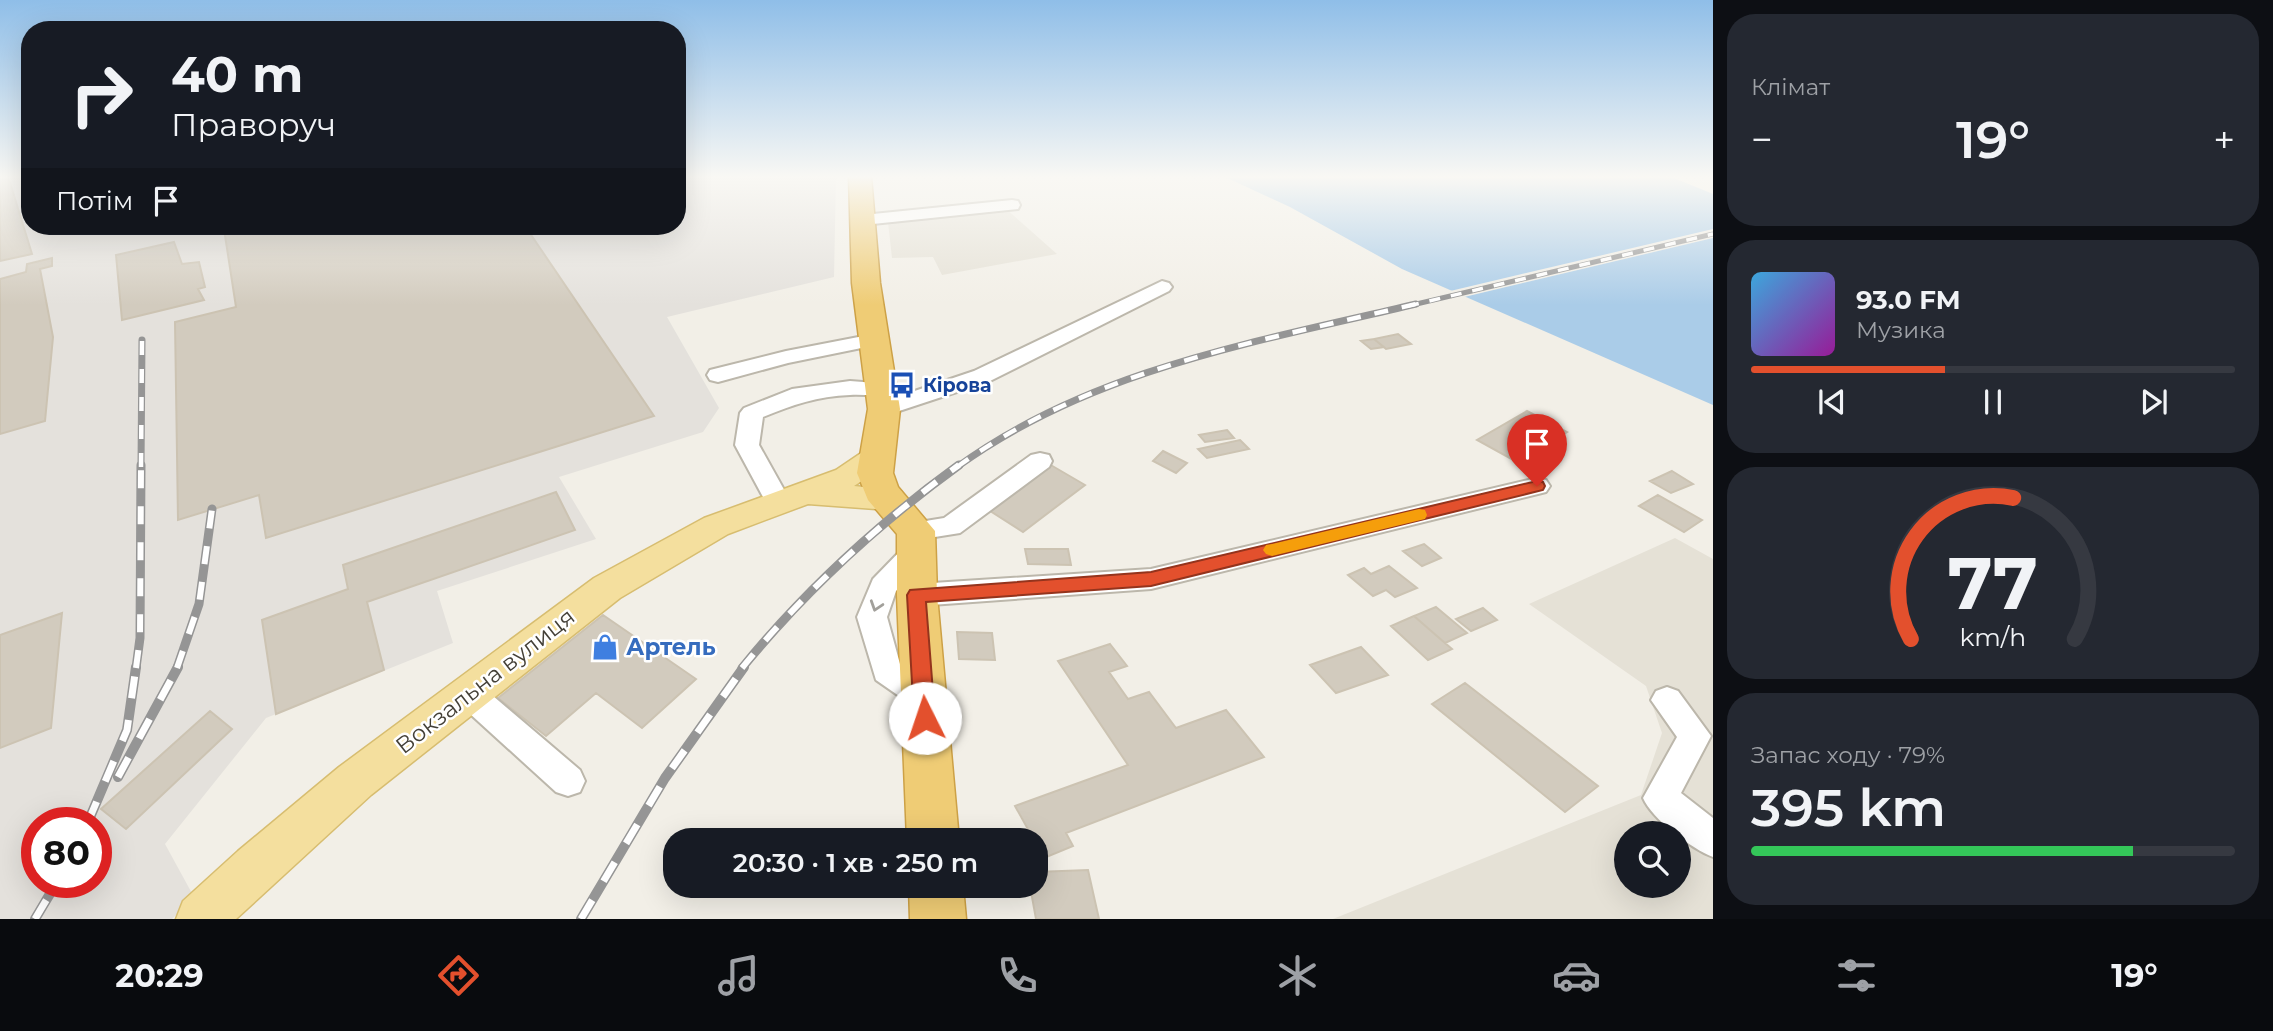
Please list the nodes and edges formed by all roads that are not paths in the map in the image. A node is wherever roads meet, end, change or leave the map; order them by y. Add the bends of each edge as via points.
1 (874, 219) edge
2 (863, 220) joint
3 (1162, 287) dead end
4 (874, 341) junction
5 (719, 375) dead end
6 (882, 442) junction
7 (1041, 461) dead end
8 (1537, 486) dead end
9 (791, 499) junction
10 (916, 542) junction
11 (917, 595) junction
12 (468, 693) junction
13 (923, 696) junction
14 (1667, 700) dead end
15 (568, 781) dead end
16 (932, 828) edge
17 (1713, 840) edge
18 (937, 898) edge
19 (201, 919) edge
20 (938, 919) edge

1 - 2 lane
2 - 4 highway
3 - 6 lane via 982,376
4 - 5 lane
4 - 6 highway
6 - 9 main road, Вокзальна вулиця
6 - 9 main road, Вокзальна вулиця
6 - 9 lane via 849,388 800,394 752,413 747,445
6 - 10 highway
7 - 10 lane via 951,526
8 - 11 lane via 1151,579
9 - 12 main road, Вокзальна вулиця via 716,526 607,588
10 - 11 highway
10 -> 13 lane via 883,586 872,617 887,671
11 - 13 highway
12 - 15 lane
12 - 19 main road, Вокзальна вулиця via 355,781
13 - 16 highway
14 - 17 lane via 1695,736 1660,798
18 - 20 highway

